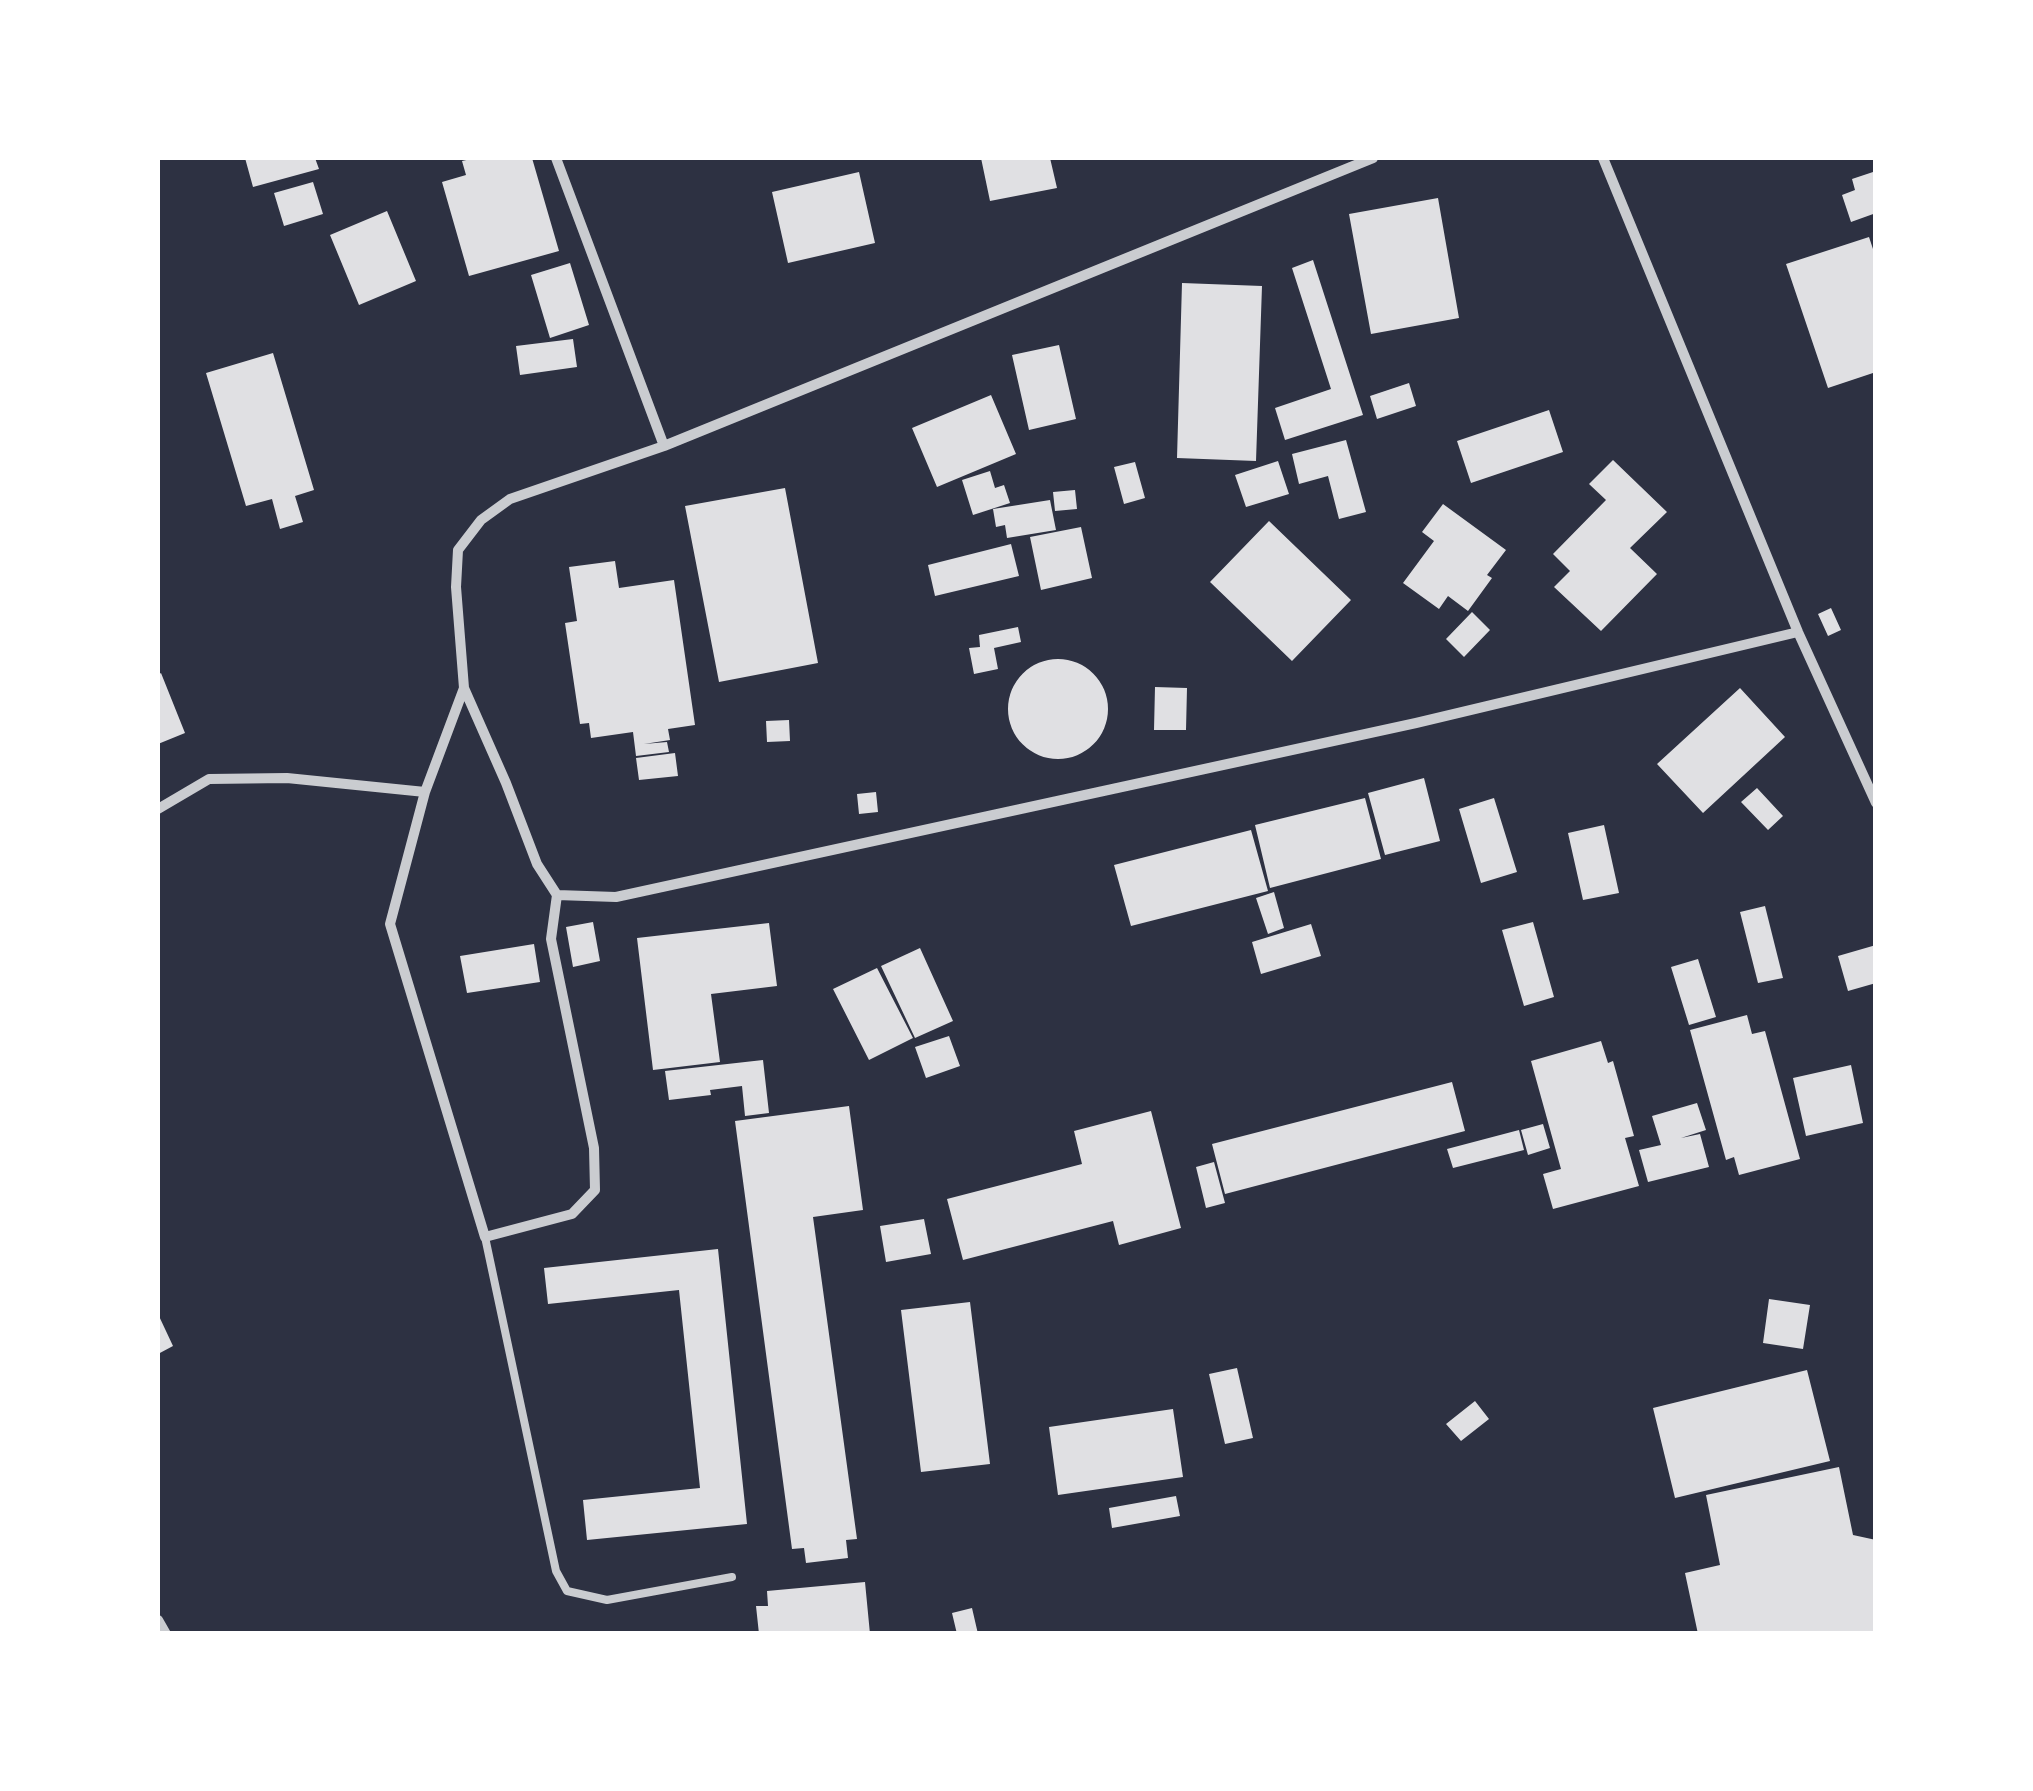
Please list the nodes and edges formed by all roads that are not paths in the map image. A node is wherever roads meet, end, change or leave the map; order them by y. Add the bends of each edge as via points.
1 (556, 158) edge
2 (1373, 158) edge
3 (1604, 158) edge
4 (664, 446) junction
5 (1798, 632) junction
6 (464, 688) junction
7 (426, 792) junction
8 (1876, 803) edge
9 (158, 809) edge
10 (557, 895) junction
11 (484, 1236) junction
12 (732, 1577) dead end
13 (158, 1620) edge
14 (166, 1634) edge

1 - 4 street
2 - 4 street
3 - 5 street
4 - 6 street via 510,499 482,520 458,550
5 - 8 street
5 - 10 street via 1416,723 616,897
6 - 7 street
6 - 10 street
7 - 9 street via 287,778 208,779
7 - 11 street via 390,924
10 - 11 street via 551,939 594,1148 596,1190 572,1214
11 - 12 lane via 556,1570 566,1591 607,1600
13 - 14 street

